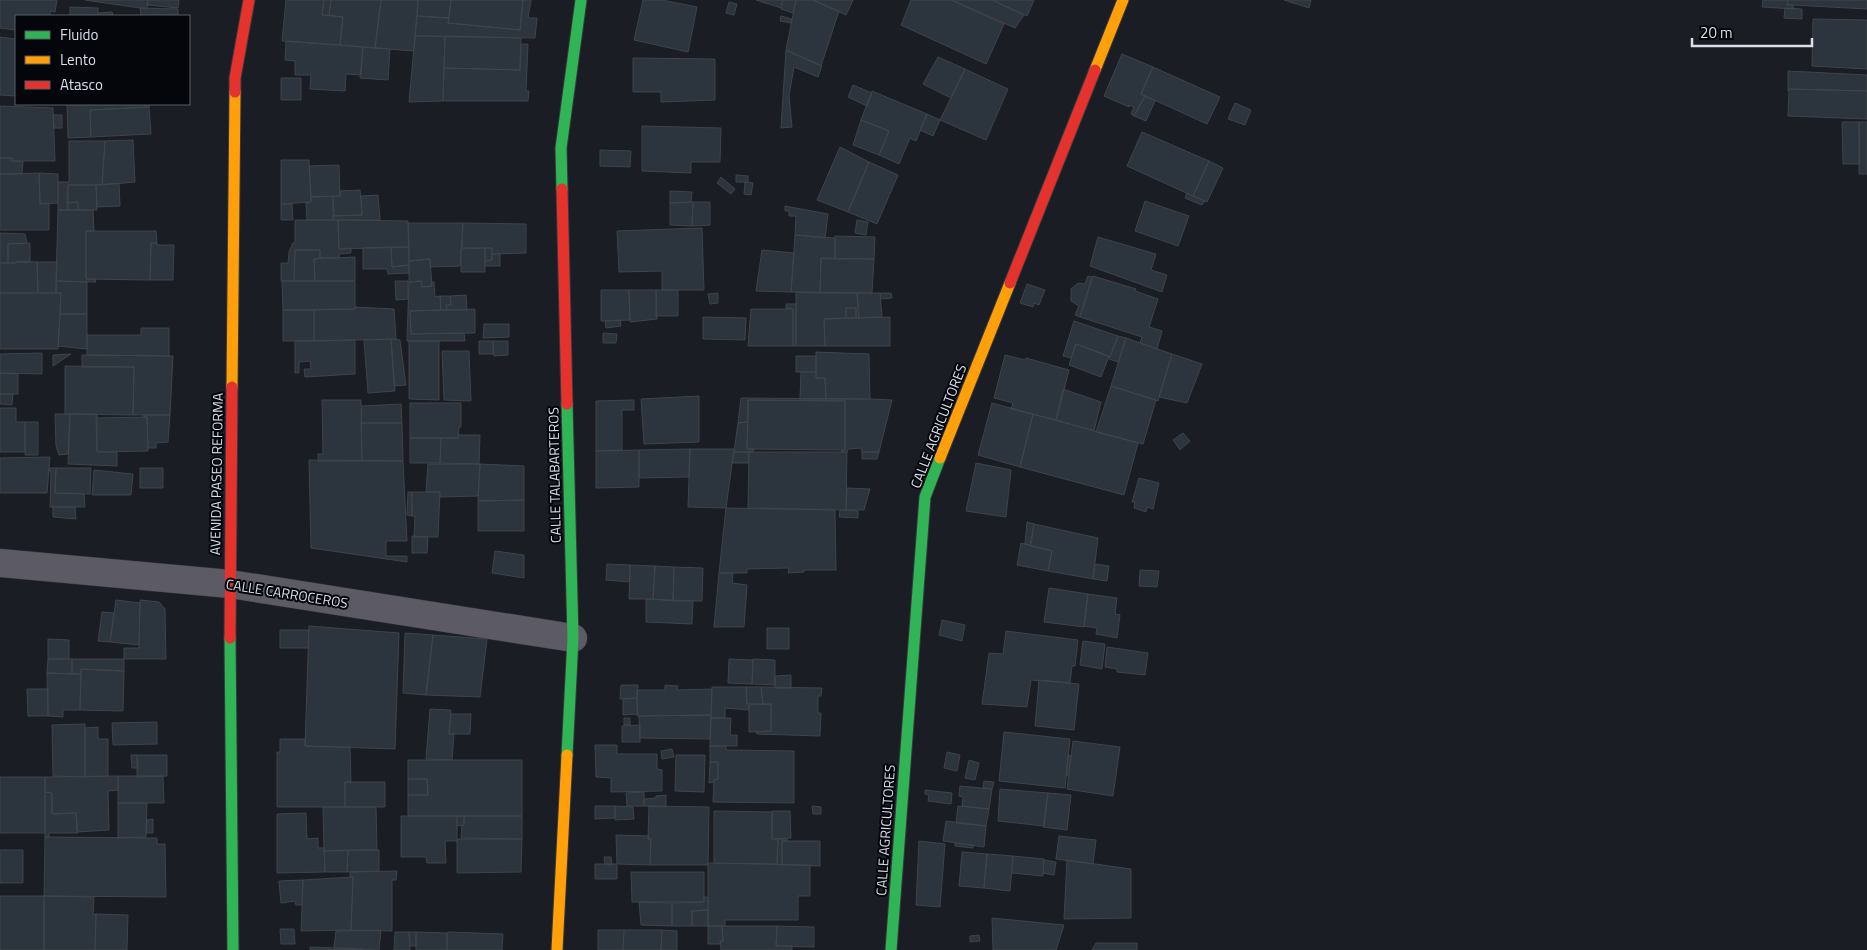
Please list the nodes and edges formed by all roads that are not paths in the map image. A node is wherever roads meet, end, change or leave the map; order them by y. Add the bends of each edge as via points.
1 (249, 0) edge
2 (581, 0) edge
3 (1123, 0) edge
4 (0, 563) edge
5 (230, 584) junction
6 (573, 638) junction
7 (233, 950) edge
8 (556, 950) edge
9 (891, 950) edge

1 - 5 street, AVENIDA PASEO REFORMA via 235,78
2 - 6 street, CALLE TALABARTEROS via 561,148
3 - 9 street, CALLE AGRICULTORES via 925,497
4 - 5 street, CALLE CARROCEROS
5 - 6 street, CALLE CARROCEROS
5 - 7 street, AVENIDA PASEO REFORMA
6 - 8 street, CALLE TALABARTEROS

